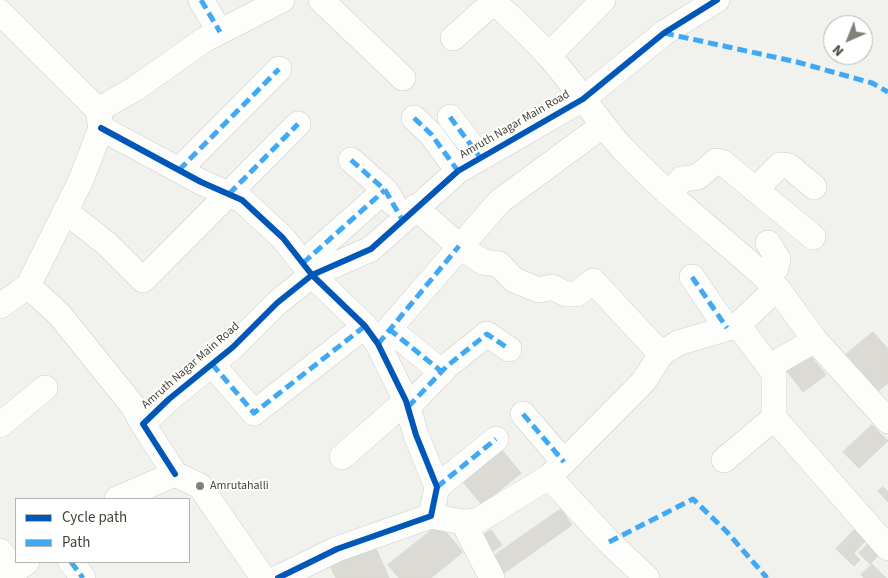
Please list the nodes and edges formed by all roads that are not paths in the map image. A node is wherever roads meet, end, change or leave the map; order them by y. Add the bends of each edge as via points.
1 (201, 0) edge
2 (282, 0) edge
3 (321, 0) edge
4 (603, 0) edge
5 (717, 0) edge
6 (494, 1) edge
7 (0, 12) edge
8 (220, 32) junction
9 (452, 38) dead end
10 (549, 55) junction
11 (279, 69) dead end
12 (403, 78) dead end
13 (583, 98) junction
14 (450, 117) dead end
15 (414, 118) dead end
16 (99, 119) junction
17 (298, 124) dead end
18 (602, 126) junction
19 (480, 156) junction
20 (351, 160) dead end
21 (179, 170) junction
22 (458, 171) junction
23 (814, 187) dead end
24 (385, 190) junction
25 (755, 190) junction
26 (228, 194) junction
27 (669, 194) junction
28 (65, 211) junction
29 (409, 214) junction
30 (813, 237) dead end
31 (768, 243) dead end
32 (460, 246) junction
33 (308, 269) junction
34 (692, 277) dead end
35 (772, 283) junction
36 (28, 286) junction
37 (0, 306) edge
38 (732, 326) junction
39 (378, 333) junction
40 (814, 340) junction
41 (509, 349) dead end
42 (661, 354) junction
43 (212, 364) junction
44 (770, 366) junction
45 (442, 372) junction
46 (45, 388) dead end
47 (407, 404) junction
48 (523, 414) dead end
49 (774, 418) junction
50 (888, 421) edge
51 (143, 424) junction
52 (0, 425) edge
53 (496, 439) dead end
54 (342, 457) dead end
55 (724, 460) dead end
56 (557, 469) junction
57 (175, 474) junction
58 (437, 487) junction
59 (119, 498) edge
60 (431, 516) junction
61 (463, 522) junction
62 (888, 548) edge
63 (0, 551) edge
64 (72, 563) edge
65 (16, 570) edge
66 (83, 578) edge
67 (263, 578) edge
68 (278, 578) edge
69 (492, 578) edge
70 (647, 578) edge

1 - 8 street
2 - 8 street
3 - 12 street
4 - 10 street
5 - 13 street, Amruth Nagar Main Road via 664,33
6 - 9 street
6 - 10 street
7 - 16 street
8 - 16 street via 136,88
10 - 13 street
11 - 21 street
13 - 18 street
13 - 19 street, Amruth Nagar Main Road
14 - 19 street
15 - 22 street via 431,134
16 - 21 street
16 - 28 street via 81,180
17 - 26 street
18 - 27 street
18 - 32 street via 499,202
19 - 22 street, Amruth Nagar Main Road
20 - 24 street
21 - 26 street
22 - 29 street, Amruth Nagar Main Road
23 - 25 street via 789,166 780,165
24 - 29 street
24 - 33 street
25 - 27 street via 722,162 716,161 698,177 682,180
25 - 30 street
26 - 28 street via 142,280 107,244
26 - 33 street via 242,200 269,225
27 - 35 street
28 - 36 street
29 - 32 street
29 - 33 street, Amruth Nagar Main Road via 371,249
31 - 35 street via 778,259
32 - 39 street
32 - 42 street via 484,262 499,264 514,280 539,290 552,287 566,294 576,294 593,281
33 - 39 street
33 - 43 street, Amruth Nagar Main Road via 278,303
34 - 38 street
35 - 38 street
35 - 40 street
36 - 37 street
36 - 51 street via 59,314 133,406
38 - 42 street via 678,343
38 - 44 street
39 - 43 street via 254,413
39 - 45 street
39 - 47 street
40 - 44 street
40 - 50 street
41 - 45 street via 487,334
42 - 56 street via 644,380
43 - 51 street, Amruth Nagar Main Road via 169,398
44 - 49 street via 774,373
45 - 47 street
46 - 52 street
47 - 54 street
47 - 58 street
48 - 56 street
49 - 55 street
49 - 62 street
51 - 57 street, Amruth Nagar Main Road
53 - 58 street
56 - 61 street via 477,521
56 - 70 street via 609,542
57 - 59 street
57 - 67 street via 200,486
58 - 60 street
60 - 61 street
60 - 68 street via 336,549
61 - 69 street
63 - 65 street
64 - 66 street

